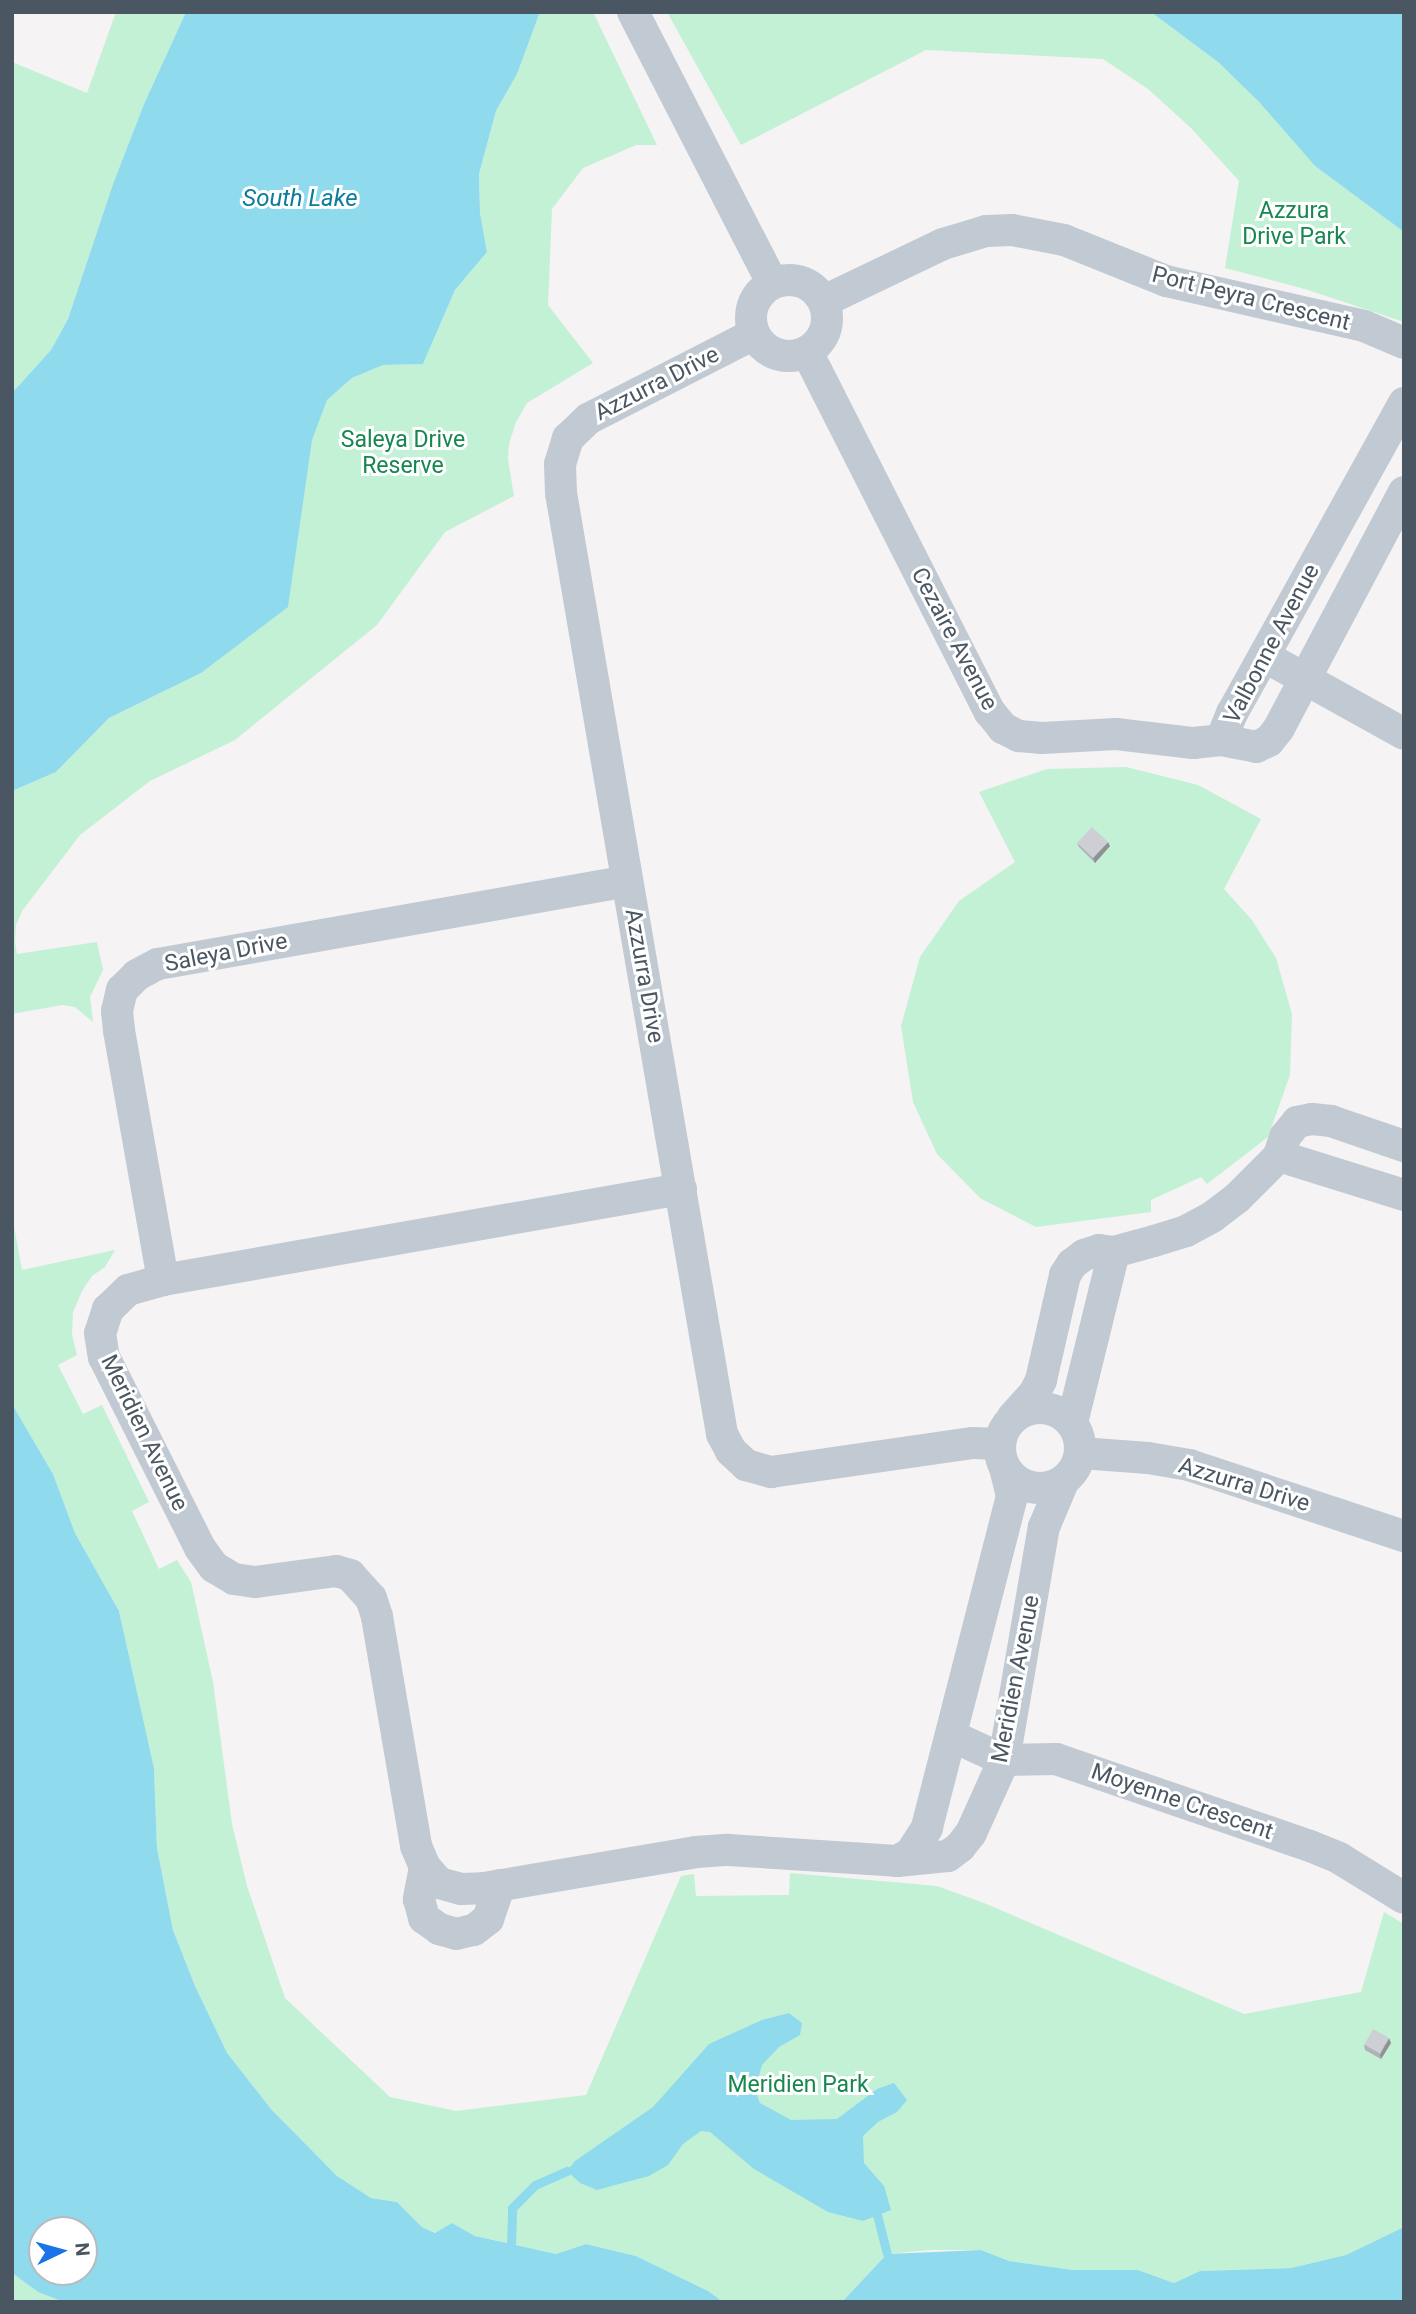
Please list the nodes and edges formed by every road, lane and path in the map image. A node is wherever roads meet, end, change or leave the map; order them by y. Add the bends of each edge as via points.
1 (633, 12) edge
2 (772, 284) junction
3 (824, 301) junction
4 (754, 334) junction
5 (1404, 343) edge
6 (807, 352) junction
7 (1404, 403) edge
8 (1404, 492) edge
9 (1264, 656) junction
10 (1305, 680) junction
11 (1404, 734) edge
12 (1221, 740) junction
13 (627, 881) junction
14 (1404, 1146) edge
15 (1279, 1156) junction
16 (681, 1189) junction
17 (1404, 1195) edge
18 (1114, 1252) junction
19 (163, 1280) junction
20 (1076, 1438) junction
21 (1006, 1443) junction
22 (1063, 1482) junction
23 (1404, 1536) edge
24 (952, 1736) junction
25 (1004, 1760) junction
26 (897, 1861) junction
27 (425, 1867) junction
28 (500, 1885) junction
29 (1404, 1898) edge

1 - 2 street
2 - 3 street via 797,281 813,288
2 - 4 street via 753,305
3 - 5 street, Port Peyra Crescent via 943,244 986,231 1012,230 1064,240 1166,281 1364,327
3 - 6 street via 826,330
4 - 6 street via 776,355
4 - 13 street, Azzurra Drive via 588,418 569,438 560,464 561,493
6 - 12 street, Cezaire Avenue via 990,712 1003,728 1019,736 1042,738 1116,734 1193,743
7 - 9 street, Valbonne Avenue
8 - 10 street, Valbonne Avenue
9 - 10 street
9 - 12 street, Valbonne Avenue
10 - 11 street
10 - 12 street, Valbonne Avenue via 1269,741 1256,747
13 - 16 street, Azzurra Drive
13 - 19 street, Saleya Drive via 158,964 137,975 122,990 117,1011
14 - 15 street via 1312,1119 1297,1122 1285,1137
15 - 17 street
15 - 18 street via 1212,1217 1185,1231
16 - 19 street, Meridien Avenue
16 - 21 street, Azzurra Drive via 722,1434 746,1465 771,1472 972,1443
18 - 20 street
18 - 21 street via 1084,1255 1065,1275 1041,1380
19 - 27 street, Meridien Avenue via 128,1290 108,1309 100,1333 104,1357 119,1392 214,1567 234,1579 256,1582 336,1571 350,1575 371,1598 416,1846
20 - 21 street via 1058,1411 1044,1407 1026,1410
20 - 22 street via 1076,1466
20 - 23 street, Azzurra Drive via 1189,1465
21 - 22 street via 1014,1479 1036,1488
21 - 24 street, Meridien Avenue via 1012,1496
22 - 25 street, Meridien Avenue via 1044,1527
24 - 25 street, Moyenne Crescent
24 - 26 street, Meridien Avenue via 927,1828 911,1853
25 - 26 street, Meridien Avenue via 960,1847 948,1856
25 - 29 street, Moyenne Crescent via 1056,1759 1310,1846 1339,1858
26 - 28 street, Meridien Avenue via 729,1850
27 - 28 street, Meridien Avenue via 439,1883 461,1889
27 - 28 street, Meridien Avenue via 419,1899 424,1918 456,1934 474,1930 488,1919

